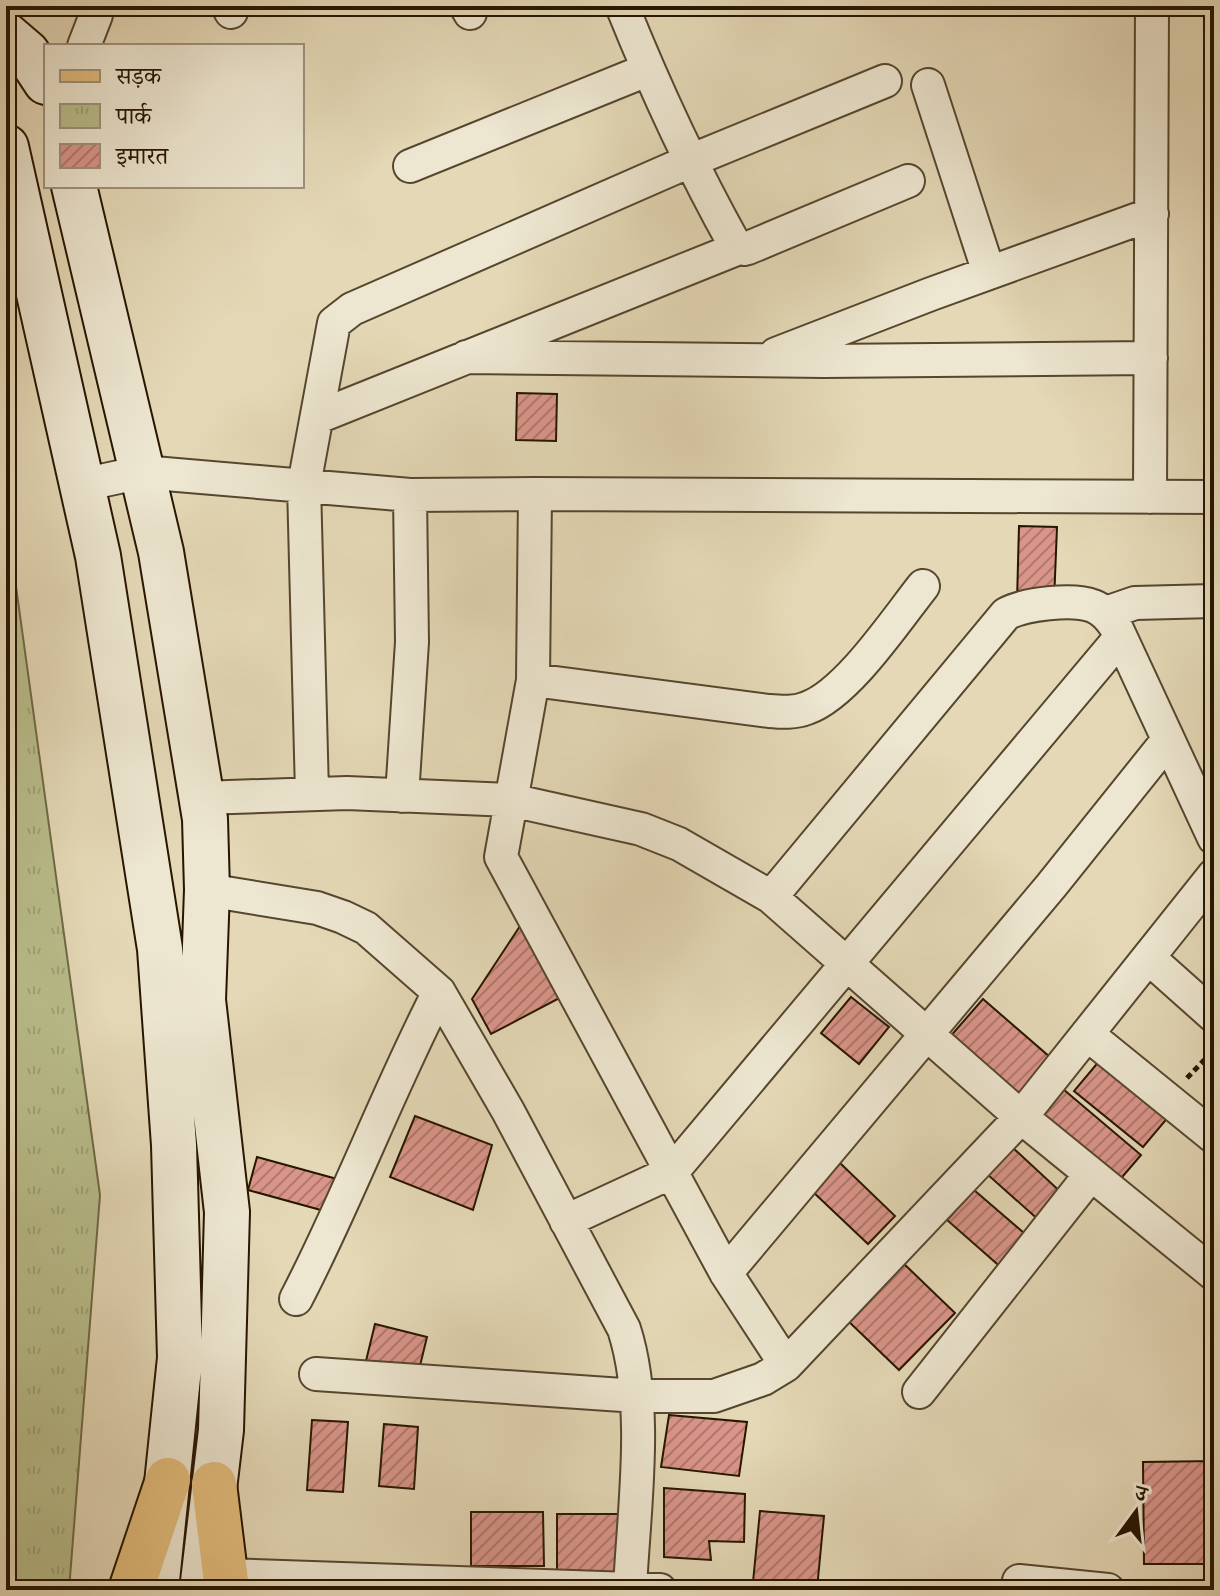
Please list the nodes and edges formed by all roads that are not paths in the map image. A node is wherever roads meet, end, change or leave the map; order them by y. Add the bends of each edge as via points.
1 (95, 6) edge
2 (622, 6) edge
3 (1152, 6) edge
4 (6, 35) edge
5 (85, 44) edge
6 (647, 70) junction
7 (44, 79) edge
8 (885, 81) dead end
9 (928, 85) dead end
10 (6, 147) edge
11 (690, 161) junction
12 (410, 166) dead end
13 (908, 181) dead end
14 (74, 188) edge
15 (1152, 214) junction
16 (739, 248) junction
17 (989, 273) junction
18 (466, 357) junction
19 (1151, 358) junction
20 (761, 360) junction
21 (318, 417) junction
22 (142, 472) junction
23 (82, 485) junction
24 (304, 485) junction
25 (535, 494) junction
26 (410, 495) junction
27 (1150, 497) junction
28 (1214, 497) edge
29 (923, 586) dead end
30 (1214, 601) edge
31 (1113, 626) junction
32 (533, 680) junction
33 (1168, 740) junction
34 (312, 793) junction
35 (402, 796) junction
36 (201, 798) junction
37 (511, 800) junction
38 (1214, 838) edge
39 (1214, 875) edge
40 (207, 890) junction
41 (771, 897) junction
42 (1150, 959) junction
43 (846, 963) junction
44 (439, 992) junction
45 (1214, 1016) edge
46 (926, 1032) junction
47 (1087, 1034) junction
48 (1021, 1117) junction
49 (1214, 1137) edge
50 (672, 1172) junction
51 (1091, 1174) junction
52 (566, 1221) junction
53 (726, 1273) junction
54 (1214, 1274) edge
55 (296, 1299) dead end
56 (786, 1365) junction
57 (316, 1374) dead end
58 (919, 1392) dead end
59 (637, 1396) junction
60 (168, 1480) junction
61 (218, 1585) edge
62 (645, 1589) edge
63 (131, 1590) edge
64 (156, 1590) edge
65 (1017, 1590) edge
66 (1108, 1590) edge

1 - 5 street
2 - 6 street
3 - 15 street
4 - 7 main road via 27,53
6 - 11 street
6 - 12 street
8 - 11 street
9 - 17 street
10 - 23 main road
11 - 16 street
11 - 21 street via 340,316 331,334
13 - 16 street
14 - 22 main road
15 - 17 street
15 - 19 street
16 - 18 street
17 - 20 street
18 - 20 street
18 - 21 street
19 - 20 street
19 - 27 street
21 - 24 street
22 - 23 street
22 - 24 street
22 - 36 main road via 161,552
23 - 60 main road via 98,556 160,949 174,1145 180,1358
24 - 26 street
24 - 34 street
25 - 26 street
25 - 27 street
25 - 32 street
26 - 35 street via 412,642
27 - 28 street
29 - 32 street via 830,696 806,709 769,711
30 - 31 street via 1135,603
31 - 33 street
31 - 41 street via 1094,606 1082,603 1031,605 1006,614
31 - 43 street
32 - 37 street
33 - 38 street
33 - 46 street
34 - 35 street
34 - 36 street
35 - 37 street
36 - 40 main road
37 - 41 street via 650,832
37 - 50 street via 501,857
39 - 42 street
40 - 44 street via 343,917 366,928
40 - 61 main road via 203,1000 227,1212 221,1430 214,1484
41 - 43 street
42 - 45 street
42 - 47 street
43 - 46 street
43 - 50 street
44 - 52 street
44 - 55 street
46 - 48 street
46 - 53 street
47 - 48 street
47 - 49 street
48 - 51 street
48 - 56 street
50 - 52 street
50 - 53 street
51 - 54 street
51 - 58 street
52 - 59 street via 624,1329
53 - 56 street
56 - 59 street via 714,1396
57 - 59 street
59 - 62 street
60 - 63 main road
60 - 64 main road
61 - 62 street
65 - 66 street via 1019,1581

